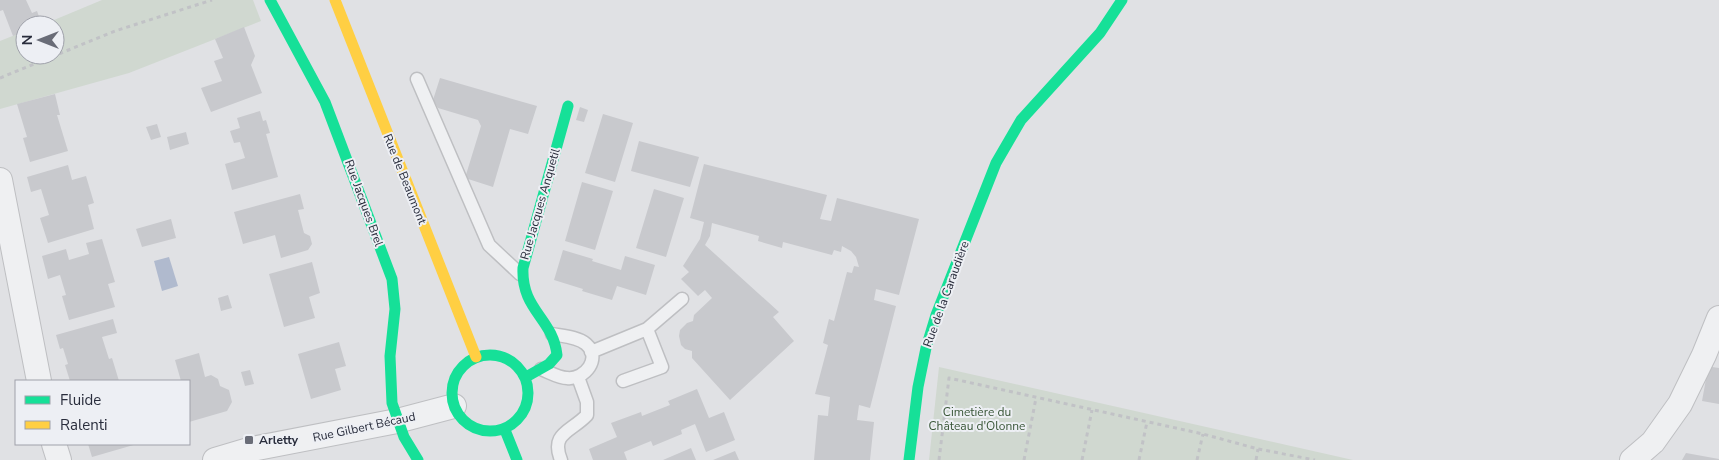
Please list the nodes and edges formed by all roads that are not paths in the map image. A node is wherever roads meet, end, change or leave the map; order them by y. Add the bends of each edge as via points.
1 (270, 0) edge
2 (335, 0) edge
3 (1122, 0) edge
4 (417, 79) dead end
5 (568, 106) dead end
6 (0, 180) edge
7 (522, 276) junction
8 (682, 299) dead end
9 (1719, 318) edge
10 (648, 329) junction
11 (551, 334) junction
12 (591, 352) junction
13 (476, 357) junction
14 (541, 369) junction
15 (526, 377) junction
16 (578, 377) junction
17 (39, 380) edge
18 (623, 381) dead end
19 (454, 406) junction
20 (397, 421) junction
21 (504, 430) junction
22 (54, 445) edge
23 (59, 460) edge
24 (215, 460) edge
25 (418, 460) edge
26 (517, 460) edge
27 (561, 460) edge
28 (909, 460) edge
29 (1632, 460) edge

1 - 20 street, Rue Jacques Brel via 325,102 392,279 395,309 390,380
2 - 13 street, Rue de Beaumont
3 - 28 street, Rue de la Caraudière via 1100,33 1021,120 996,163 926,348
4 - 7 lane via 489,245
5 - 7 street, Rue Jacques Anquetil
6 - 17 street
7 - 11 street, Rue Jacques Anquetil via 528,298
8 - 10 lane
9 - 29 street via 1680,404 1653,442
10 - 12 lane
10 - 18 lane via 662,367
11 - 12 lane via 584,343
11 - 14 street, Rue Jacques Anquetil via 557,356
12 - 16 lane via 591,364
13 - 15 street via 499,356 510,360
13 - 19 street via 466,363 453,382
14 - 15 street
14 - 16 lane via 568,378
15 - 21 street via 529,390 524,414
16 - 27 lane via 587,402 586,415 557,442
19 - 20 street, Rue Gilbert Bécaud
19 - 21 street via 459,417 469,426 486,432
20 - 24 street, Rue Gilbert Bécaud via 252,449
20 - 25 street, Rue Jacques Brel
21 - 26 street
22 - 23 street

